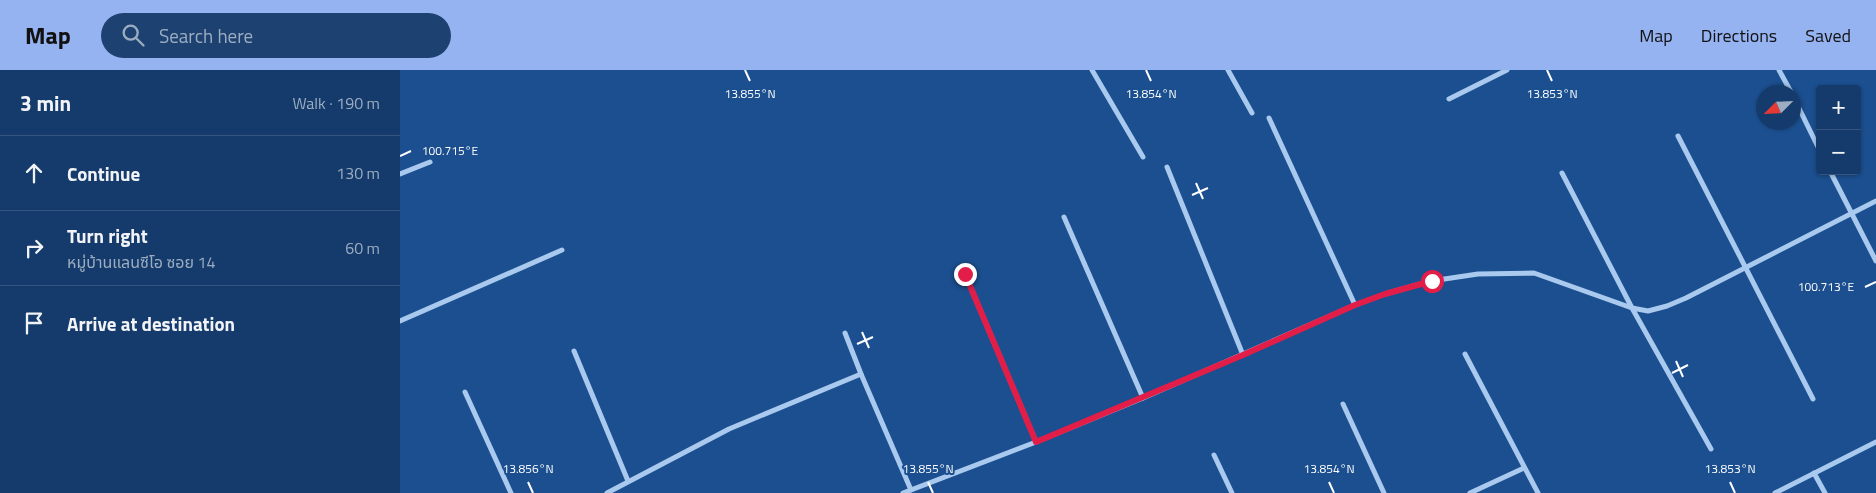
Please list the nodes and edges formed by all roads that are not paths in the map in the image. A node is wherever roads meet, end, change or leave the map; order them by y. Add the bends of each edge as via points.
1 (1092, 70) edge
2 (1228, 70) edge
3 (1508, 70) edge
4 (1779, 70) edge
5 (1786, 85) edge
6 (1449, 99) dead end
7 (1801, 112) edge
8 (1252, 113) dead end
9 (1269, 118) dead end
10 (1678, 136) dead end
11 (1816, 143) edge
12 (1143, 157) dead end
13 (430, 162) dead end
14 (1167, 167) dead end
15 (1562, 172) dead end
16 (400, 174) edge
17 (1832, 175) edge
18 (1876, 201) edge
19 (1851, 214) junction
20 (1064, 217) dead end
21 (562, 250) dead end
22 (1876, 261) edge
23 (1746, 266) junction
24 (965, 274) dead end
25 (1355, 305) junction
26 (1632, 308) junction
27 (400, 321) edge
28 (845, 333) dead end
29 (574, 351) dead end
30 (1464, 354) dead end
31 (1243, 355) junction
32 (861, 374) junction
33 (464, 392) dead end
34 (1143, 398) junction
35 (1813, 399) dead end
36 (1342, 404) dead end
37 (1036, 442) junction
38 (1876, 442) edge
39 (1711, 449) dead end
40 (1214, 455) dead end
41 (1524, 468) junction
42 (1814, 473) junction
43 (628, 481) junction
44 (911, 490) junction
45 (511, 493) edge
46 (607, 493) edge
47 (903, 493) edge
48 (1232, 493) edge
49 (1384, 493) edge
50 (1470, 493) edge
51 (1538, 493) edge
52 (1774, 493) edge
53 (1825, 493) edge

1 - 12 street
2 - 8 street
3 - 6 street
4 - 5 street
7 - 11 street
9 - 25 street
10 - 23 street
13 - 16 street
14 - 31 street
15 - 26 street
17 - 19 street
18 - 19 street
19 - 22 street
19 - 23 street
20 - 34 street
21 - 27 street
23 - 26 street via 1667,306 1648,310
23 - 35 street
24 - 37 street
25 - 26 street via 1432,281 1478,274 1534,272
25 - 31 street
26 - 39 street
28 - 32 street
29 - 43 street
30 - 41 street
31 - 34 street
32 - 43 street via 729,430
32 - 44 street
33 - 45 street
34 - 37 street
36 - 49 street
37 - 44 street
38 - 42 street
40 - 48 street
41 - 50 street
41 - 51 street
42 - 52 street
42 - 53 street
43 - 46 street
44 - 47 street

